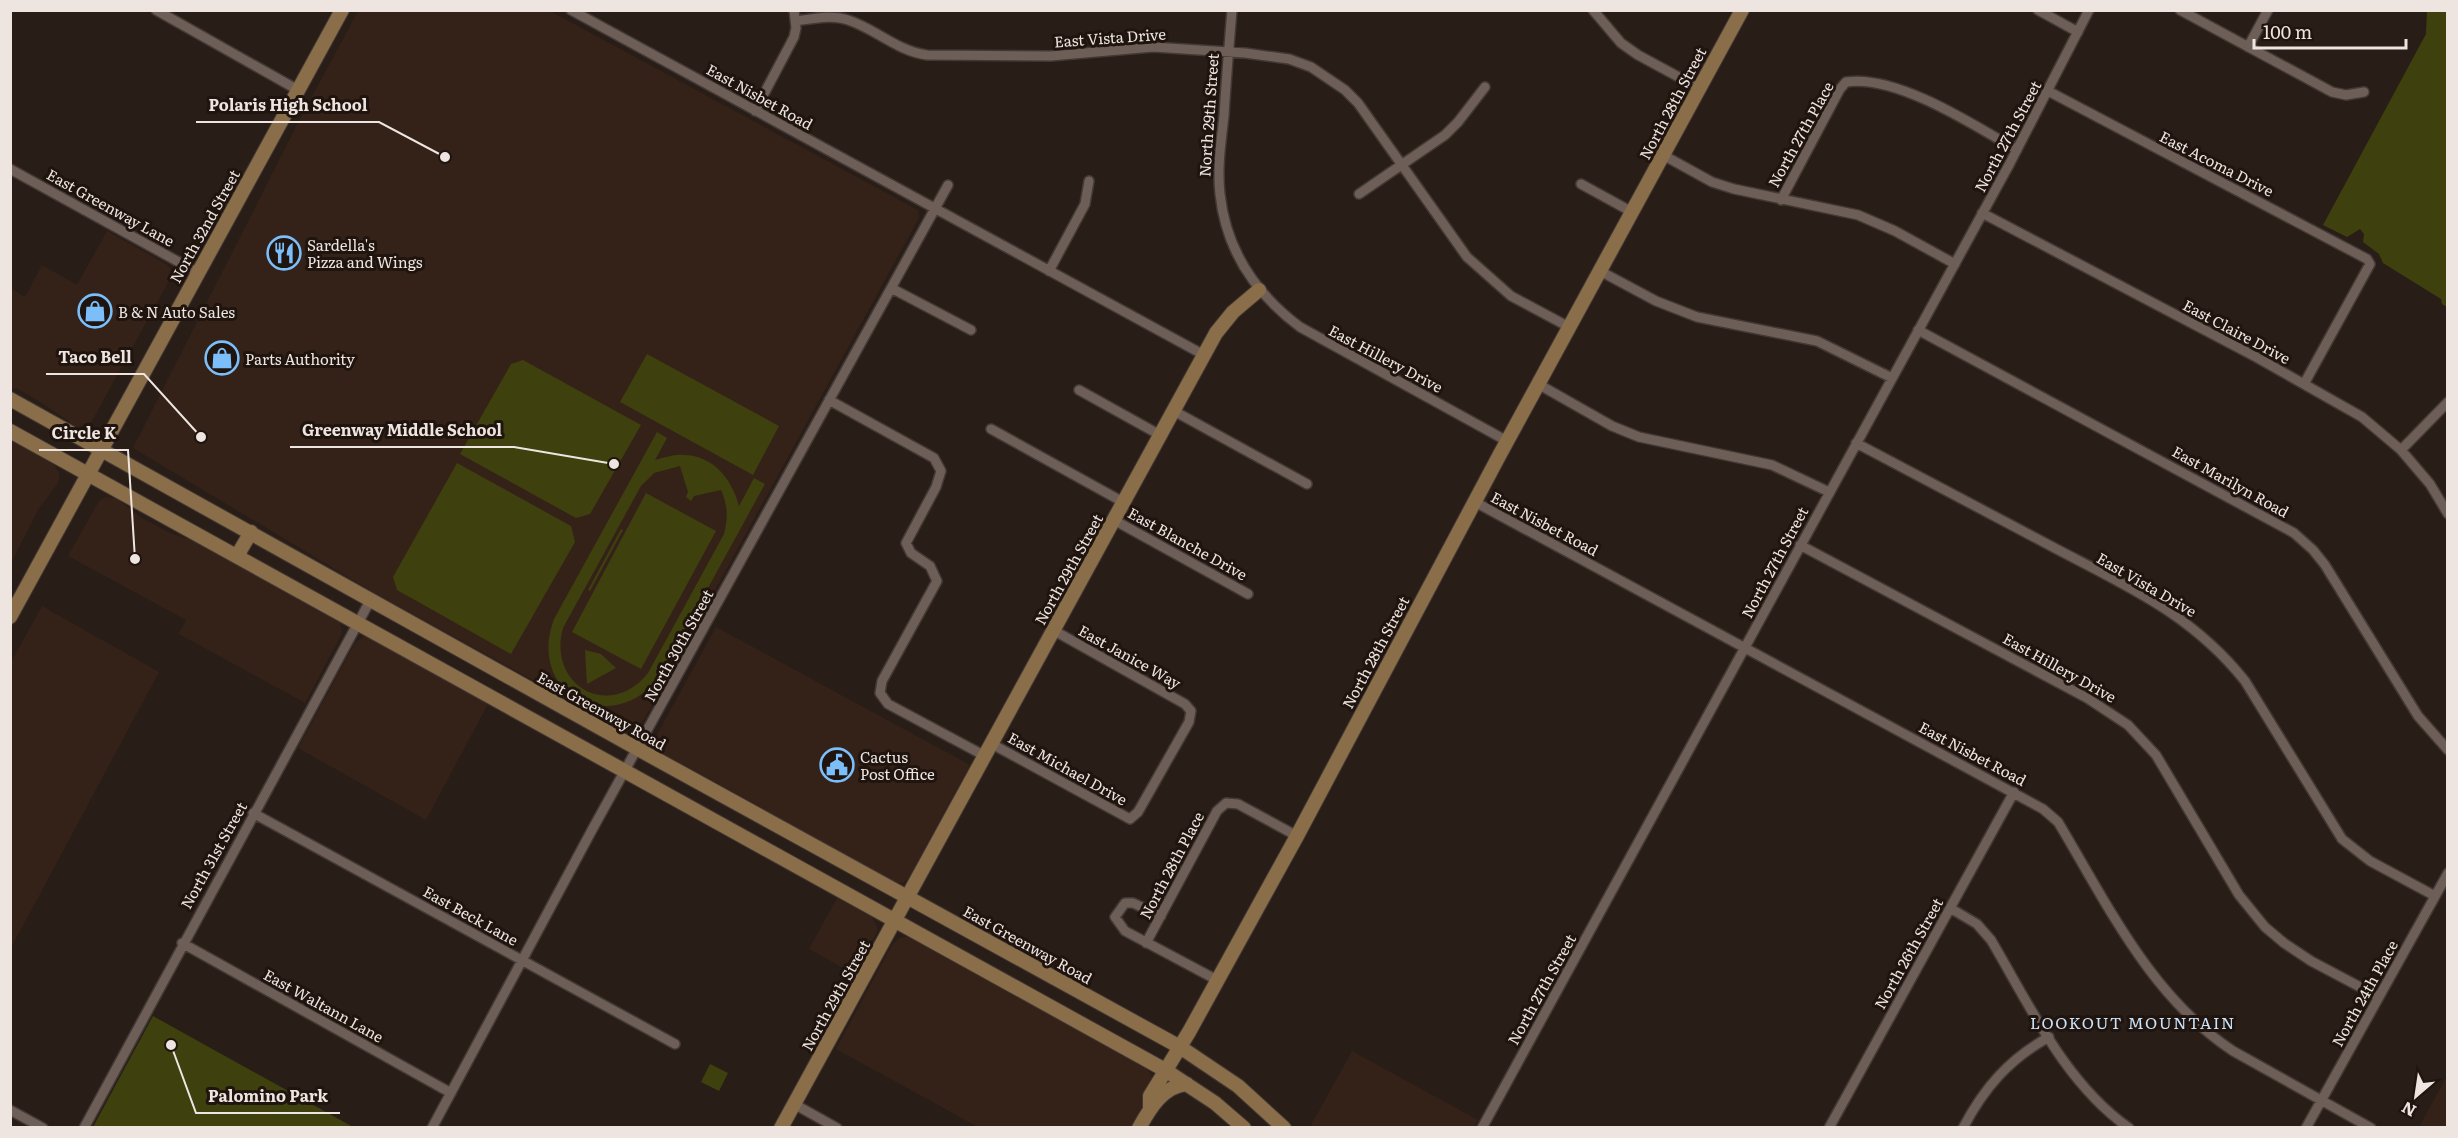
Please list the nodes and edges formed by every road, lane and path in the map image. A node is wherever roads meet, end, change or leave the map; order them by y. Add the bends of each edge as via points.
1 (156, 10) edge
2 (342, 10) edge
3 (571, 10) edge
4 (794, 10) edge
5 (1232, 10) edge
6 (1593, 10) edge
7 (1742, 10) edge
8 (2038, 10) edge
9 (2090, 10) edge
10 (2180, 10) edge
11 (2268, 10) edge
12 (796, 21) junction
13 (2078, 32) junction
14 (2248, 47) junction
15 (1229, 52) junction
16 (1485, 87) dead end
17 (1699, 88) junction
18 (298, 90) junction
19 (2048, 92) junction
20 (2364, 92) dead end
21 (755, 111) junction
22 (2017, 150) junction
23 (1663, 155) junction
24 (1401, 165) junction
25 (10, 169) edge
26 (1089, 181) dead end
27 (1581, 184) dead end
28 (948, 185) dead end
29 (1359, 194) dead end
30 (1781, 200) junction
31 (934, 209) junction
32 (1632, 212) junction
33 (1982, 213) junction
34 (1955, 264) junction
35 (1049, 271) junction
36 (1600, 271) junction
37 (197, 272) junction
38 (891, 288) junction
39 (1259, 290) junction
40 (1569, 327) junction
41 (971, 330) dead end
42 (1918, 330) junction
43 (1204, 355) junction
44 (1892, 378) junction
45 (1538, 384) junction
46 (2304, 384) junction
47 (1079, 390) dead end
48 (10, 399) edge
49 (829, 400) junction
50 (2448, 402) edge
51 (1174, 411) junction
52 (991, 429) dead end
53 (10, 430) edge
54 (1160, 435) junction
55 (1507, 441) junction
56 (1856, 443) junction
57 (100, 449) junction
58 (2402, 450) junction
59 (87, 473) junction
60 (1307, 484) dead end
61 (1829, 492) junction
62 (1124, 502) junction
63 (1475, 502) junction
64 (2448, 513) edge
65 (1114, 520) junction
66 (251, 532) junction
67 (1800, 545) junction
68 (237, 556) junction
69 (1248, 594) dead end
70 (370, 599) junction
71 (10, 617) edge
72 (357, 622) junction
73 (1053, 630) junction
74 (1745, 648) junction
75 (992, 744) junction
76 (638, 748) junction
77 (2448, 750) edge
78 (984, 756) junction
79 (625, 771) junction
80 (2014, 792) junction
81 (253, 813) junction
82 (1130, 819) joint
83 (1297, 836) junction
84 (2448, 873) edge
85 (2435, 896) junction
86 (908, 897) junction
87 (1950, 908) junction
88 (1161, 915) junction
89 (895, 921) junction
90 (182, 943) junction
91 (1146, 943) junction
92 (522, 960) junction
93 (1217, 980) junction
94 (1082, 993) junction
95 (2379, 997) junction
96 (1066, 1015) junction
97 (2049, 1037) junction
98 (675, 1044) dead end
99 (1180, 1047) junction
100 (1165, 1070) junction
101 (1187, 1084) junction
102 (451, 1093) junction
103 (2321, 1100) junction
104 (794, 1104) junction
105 (1150, 1108) junction
106 (10, 1110) edge
107 (2116, 1118) junction
108 (43, 1128) edge
109 (84, 1128) edge
110 (432, 1128) edge
111 (781, 1128) edge
112 (837, 1128) edge
113 (1139, 1128) edge
114 (1244, 1128) edge
115 (1284, 1128) edge
116 (1482, 1128) edge
117 (1829, 1128) edge
118 (1963, 1128) edge
119 (2108, 1128) edge
120 (2129, 1128) edge
121 (2306, 1128) edge
122 (2371, 1128) edge

1 - 18 street
2 - 18 main road, North 32nd Street
3 - 21 street, East Nisbet Road
4 - 12 street
5 - 15 street, North 29th Street
6 - 17 street via 1621,44
7 - 17 main road, North 28th Street
8 - 13 street
9 - 13 street, North 27th Street
10 - 14 street
11 - 14 street
12 - 15 street, East Vista Drive via 848,19 908,51 927,55 1051,56 1153,48
12 - 21 street via 794,37
13 - 19 street, North 27th Street
14 - 20 street via 2332,92
15 - 24 street, East Vista Drive via 1289,59 1326,75 1358,104
15 - 39 street, North 29th Street via 1220,193 1232,243
16 - 24 street via 1445,135
17 - 23 main road, North 28th Street
18 - 37 main road, North 32nd Street
19 - 22 street, North 27th Street
19 - 46 street, East Acoma Drive via 2367,259 2370,264
21 - 31 street, East Nisbet Road
22 - 30 street, North 27th Place via 1931,102 1876,84 1846,82
22 - 33 street, North 27th Street
23 - 30 street via 1712,182
23 - 32 main road, North 28th Street
24 - 29 street
24 - 40 street, East Vista Drive via 1480,270 1511,296
25 - 37 street, East Greenway Lane
26 - 35 street via 1085,204
27 - 32 street
28 - 31 street
30 - 34 street via 1858,215
31 - 35 street, East Nisbet Road
31 - 38 street, North 30th Street
32 - 36 main road, North 28th Street
33 - 34 street, North 27th Street
33 - 46 street, East Claire Drive
34 - 42 street, North 27th Street
35 - 43 street, East Nisbet Road
36 - 40 main road, North 28th Street
36 - 44 street via 1679,311 1817,341
37 - 57 main road, North 32nd Street
38 - 41 street
38 - 49 street, North 30th Street
39 - 43 main road, North 29th Street via 1225,321
39 - 55 street, East Hillery Drive via 1314,336
40 - 45 main road, North 28th Street
42 - 44 street, North 27th Street
42 - 77 street, East Marilyn Road via 2294,533 2325,565 2418,716
43 - 51 main road, North 29th Street
44 - 56 street, North 27th Street
45 - 55 main road, North 28th Street
45 - 61 street via 1639,437 1772,465
46 - 58 street, East Claire Drive via 2362,417
47 - 54 street
48 - 57 main road, East Greenway Road
49 - 76 street, North 30th Street
49 - 78 street via 934,458 941,471 906,543 911,553 930,566 937,581 882,681 880,693 888,704
50 - 58 street
51 - 54 main road, North 29th Street
51 - 60 street
52 - 62 street, East Blanche Drive
53 - 59 main road
54 - 62 main road, North 29th Street
55 - 63 main road, North 28th Street
56 - 61 street, North 27th Street
56 - 85 street, East Vista Drive via 2192,626 2244,681 2342,839 2370,861
57 - 59 main road, North 32nd Street
57 - 66 main road, East Greenway Road
58 - 64 street, East Claire Drive
59 - 68 main road
59 - 71 main road, North 32nd Street
61 - 67 street, North 27th Street
62 - 65 main road, North 29th Street
63 - 74 street, East Nisbet Road
63 - 83 main road, North 28th Street
65 - 69 street, East Blanche Drive
65 - 73 main road, North 29th Street
66 - 68 main road
66 - 70 main road, East Greenway Road
67 - 74 street, North 27th Street
67 - 95 street, East Hillery Drive via 2087,698 2128,724 2156,755 2239,895 2265,927 2311,961
68 - 72 main road
70 - 72 street, North 31st Street
70 - 76 main road, East Greenway Road
72 - 79 main road
72 - 81 street, North 31st Street
73 - 75 main road, North 29th Street
73 - 82 street, East Janice Way via 1191,711 1189,722 1138,812
74 - 80 street, East Nisbet Road
74 - 116 street, North 27th Street
75 - 78 main road, North 29th Street
75 - 82 street, East Michael Drive
76 - 79 street, North 30th Street
76 - 86 main road, East Greenway Road
78 - 86 main road, North 29th Street
79 - 89 main road
79 - 92 street, North 30th Street
80 - 87 street, North 26th Street
80 - 103 street, East Nisbet Road via 2058,822 2147,969 2178,1006 2234,1052
81 - 90 street, North 31st Street
81 - 92 street, East Beck Lane
83 - 88 street, North 28th Place via 1238,804 1226,803 1217,811
83 - 93 main road, North 28th Street
84 - 85 street, North 24th Place
85 - 95 street, North 24th Place
86 - 89 main road, North 29th Street
86 - 94 main road, East Greenway Road
87 - 97 street via 1977,924 1991,940
87 - 117 street, North 26th Street
88 - 91 street, North 28th Place
88 - 91 street via 1125,903 1114,917 1125,931
89 - 96 main road
89 - 104 main road, North 29th Street
90 - 102 street, East Waltann Lane
90 - 109 street, North 31st Street
91 - 93 street
92 - 98 street, East Beck Lane
92 - 102 street, North 30th Street
93 - 99 main road, North 28th Street
94 - 96 main road
94 - 99 main road, East Greenway Road
95 - 103 street, North 24th Place
96 - 100 main road
97 - 107 street via 2085,1088
97 - 118 street via 2001,1071 1977,1101
99 - 100 main road, North 28th Street
99 - 115 main road, East Greenway Road via 1238,1086
100 - 101 main road
100 - 105 main road, North 28th Street via 1150,1096
101 - 105 main road, North 28th Street via 1172,1087
101 - 114 main road
102 - 110 street, North 30th Street
103 - 121 street, North 24th Place
103 - 122 street, East Nisbet Road
104 - 111 main road, North 29th Street
104 - 112 street
105 - 113 main road, North 28th Street
106 - 108 street
107 - 119 street
107 - 120 street

